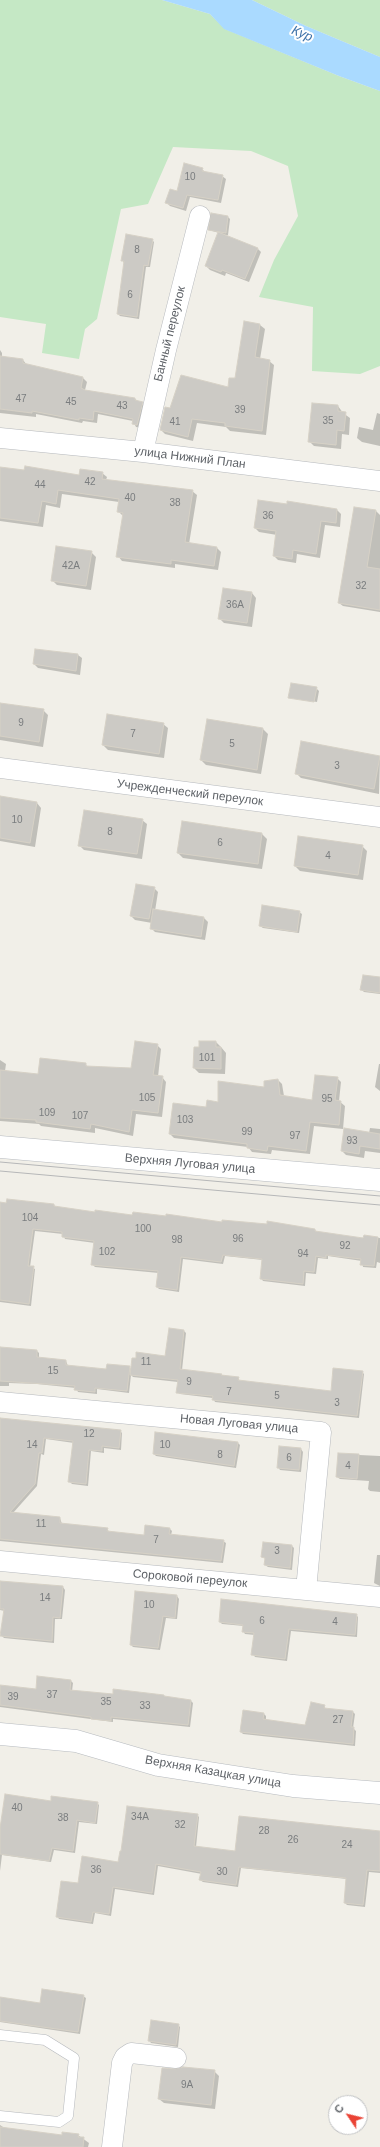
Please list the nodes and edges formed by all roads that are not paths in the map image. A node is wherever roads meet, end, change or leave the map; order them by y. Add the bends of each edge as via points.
1 (200, 216) dead end
2 (0, 438) edge
3 (143, 452) junction
4 (380, 481) edge
5 (0, 768) edge
6 (380, 817) edge
7 (0, 1147) edge
8 (380, 1180) edge
9 (0, 1402) edge
10 (0, 1561) edge
11 (306, 1590) junction
12 (380, 1597) edge
13 (0, 1734) edge
14 (380, 1793) edge
15 (0, 2035) edge
16 (176, 2058) dead end
17 (0, 2116) edge
18 (112, 2147) edge

1 - 3 street, Банный переулок
2 - 3 street, улица Нижний План
3 - 4 street, улица Нижний План
5 - 6 street, Учрежденческий переулок
7 - 8 street, Верхняя Луговая улица
9 - 11 street, Новая Луговая улица via 320,1432
10 - 11 street, Сороковой переулок
11 - 12 street, Сороковой переулок
13 - 14 street, Верхняя Казацкая улица via 76,1741 166,1766 293,1786
15 - 17 lane via 45,2040 74,2058 68,2116 59,2122
16 - 18 street via 131,2053 125,2057 122,2063

